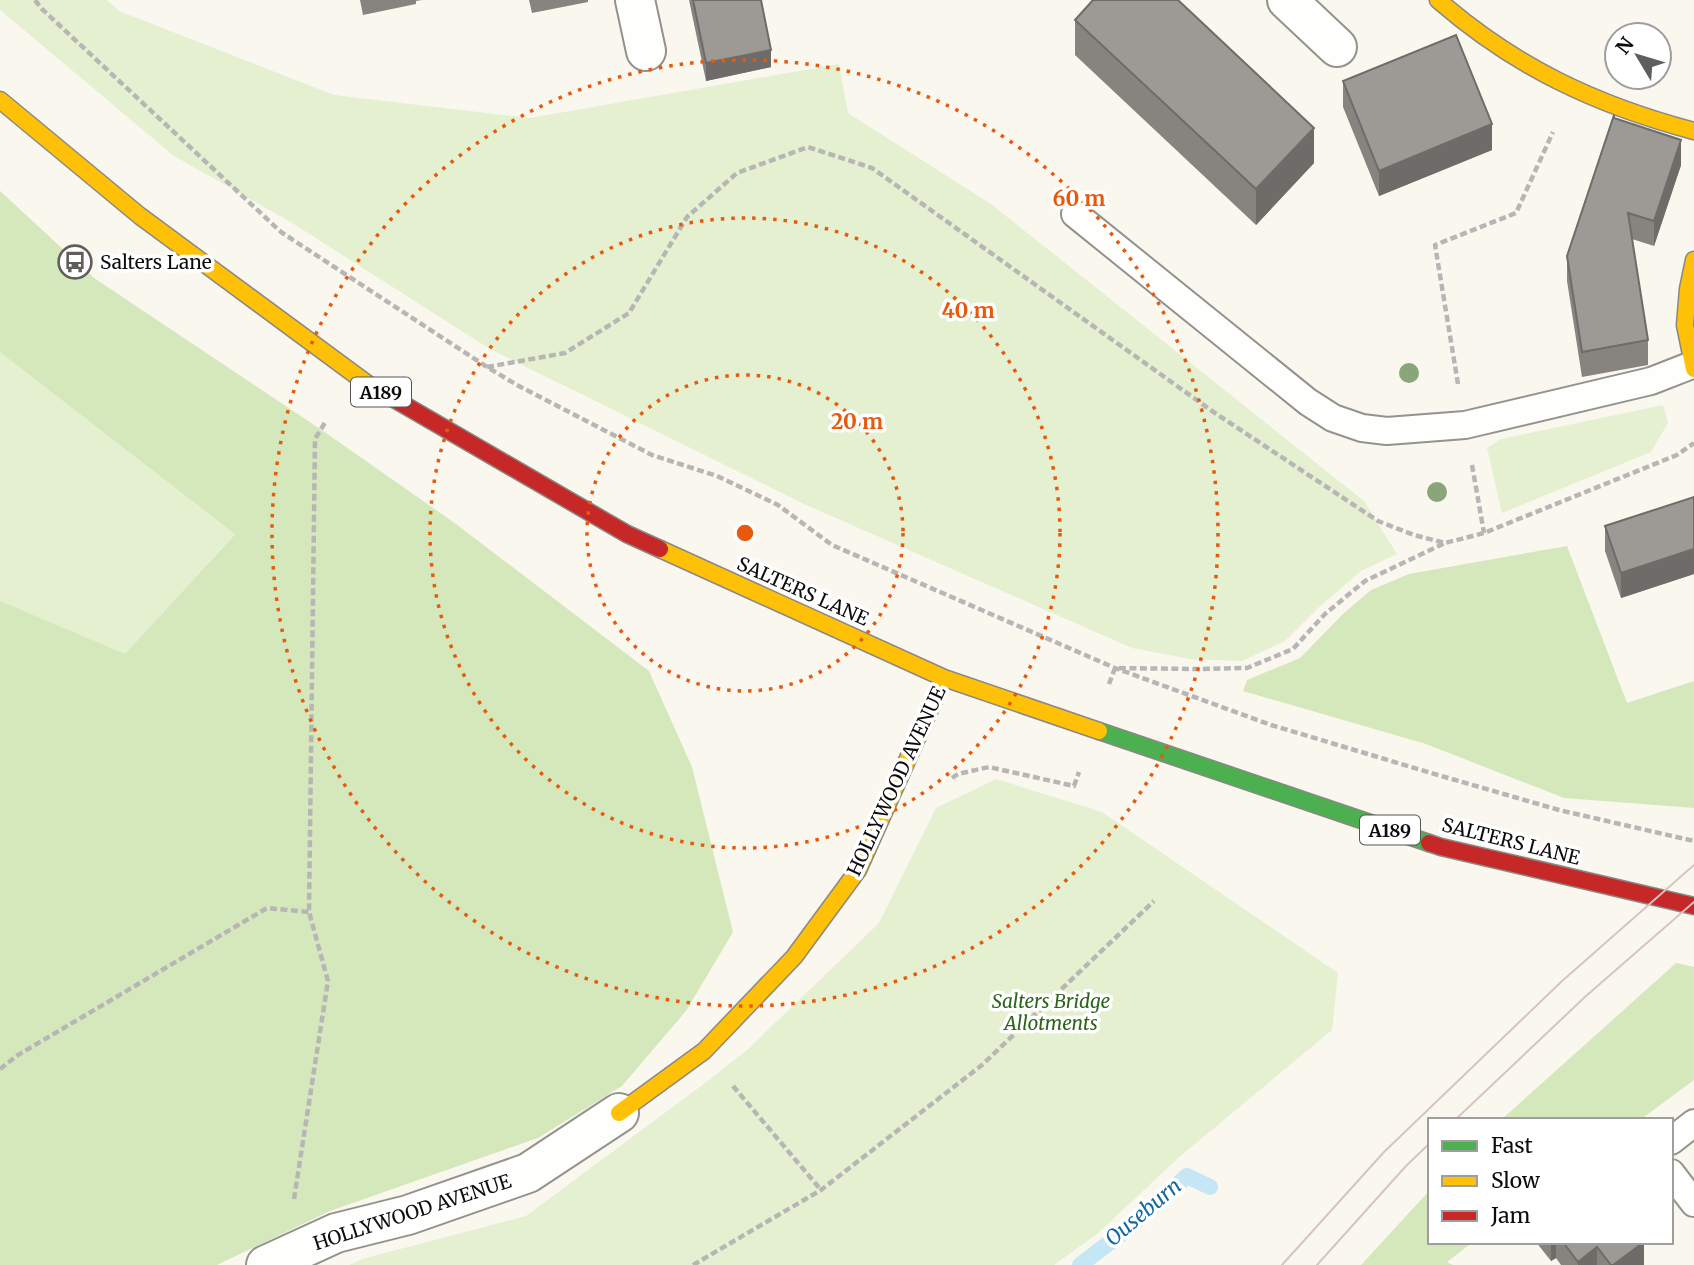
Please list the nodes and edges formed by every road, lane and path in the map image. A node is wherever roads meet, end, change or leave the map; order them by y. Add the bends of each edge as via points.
1 (35, 0) edge
2 (635, 0) edge
3 (1287, 0) edge
4 (1438, 0) edge
5 (1337, 47) dead end
6 (646, 51) dead end
7 (1573, 89) junction
8 (0, 100) edge
9 (1694, 131) edge
10 (1075, 214) dead end
11 (1694, 260) edge
12 (487, 367) junction
13 (1693, 367) edge
14 (326, 421) dead end
15 (1465, 425) junction
16 (1694, 443) edge
17 (1485, 533) junction
18 (1445, 542) junction
19 (1115, 668) junction
20 (944, 678) junction
21 (1093, 729) junction
22 (892, 794) junction
23 (1694, 841) edge
24 (1154, 901) dead end
25 (1694, 906) edge
26 (309, 912) junction
27 (704, 1051) junction
28 (0, 1069) edge
29 (619, 1113) joint
30 (1694, 1123) edge
31 (1673, 1139) edge
32 (1673, 1176) edge
33 (821, 1191) junction
34 (1694, 1203) edge
35 (276, 1260) edge
36 (693, 1265) edge

1 - 12 path via 281,232
2 - 6 street
3 - 5 street
4 - 7 main road via 1482,37
7 - 9 main road
7 - 15 path via 1516,213 1435,245
8 - 20 main road, SALTERS LANE / A189 via 140,216 369,385 627,534
10 - 15 lane via 1308,402 1334,418 1387,431
11 - 13 main road via 1685,325
12 - 18 path via 565,353 629,313 687,217 737,173 808,147 872,168 1212,411 1378,522
12 - 19 path via 652,455 717,476 778,505 832,545
13 - 15 lane
14 - 26 path via 315,439
15 - 17 path
16 - 17 path via 1677,455
17 - 18 path
18 - 19 path via 1365,581 1293,649 1247,668
19 - 21 path
19 - 23 path via 1271,725 1438,775 1559,810
20 - 21 main road, SALTERS LANE / A189
20 - 22 main road, HOLLYWOOD AVENUE
21 - 22 path via 1074,786 989,767 958,774 923,800
21 - 25 main road, SALTERS LANE / A189 via 1441,847
22 - 27 main road, HOLLYWOOD AVENUE via 858,870 794,957
24 - 33 path via 982,1065
26 - 28 path via 267,908
26 - 35 path via 328,981
27 - 29 main road, HOLLYWOOD AVENUE
27 - 33 path
29 - 35 street, HOLLYWOOD AVENUE via 528,1173 408,1215 336,1233
30 - 31 lane
32 - 34 lane
33 - 36 path

